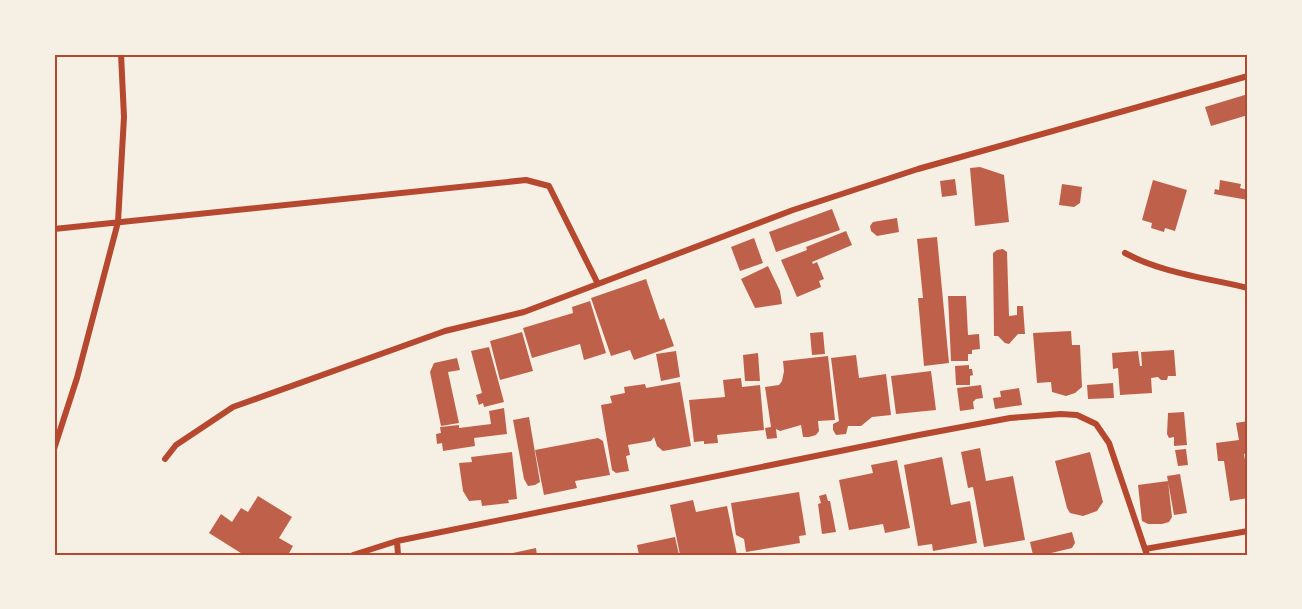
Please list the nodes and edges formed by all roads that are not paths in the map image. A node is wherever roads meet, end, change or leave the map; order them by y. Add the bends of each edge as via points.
1 (121, 54) edge
2 (1248, 76) edge
3 (118, 222) junction
4 (54, 229) edge
5 (1125, 253) dead end
6 (598, 284) junction
7 (1248, 288) edge
8 (54, 449) edge
9 (165, 459) dead end
10 (1248, 531) edge
11 (397, 541) junction
12 (1146, 552) edge
13 (353, 555) edge
14 (398, 555) edge

1 - 3 street via 124,117
2 - 6 street via 908,172 793,210
3 - 4 street
3 - 6 street via 526,180 549,186
3 - 8 street
5 - 7 street via 1185,274
6 - 9 street via 524,312 445,331 233,407 176,445
10 - 12 street
11 - 12 street via 919,435 1010,418 1061,414 1077,415 1096,424 1109,444
11 - 13 street
11 - 14 street

